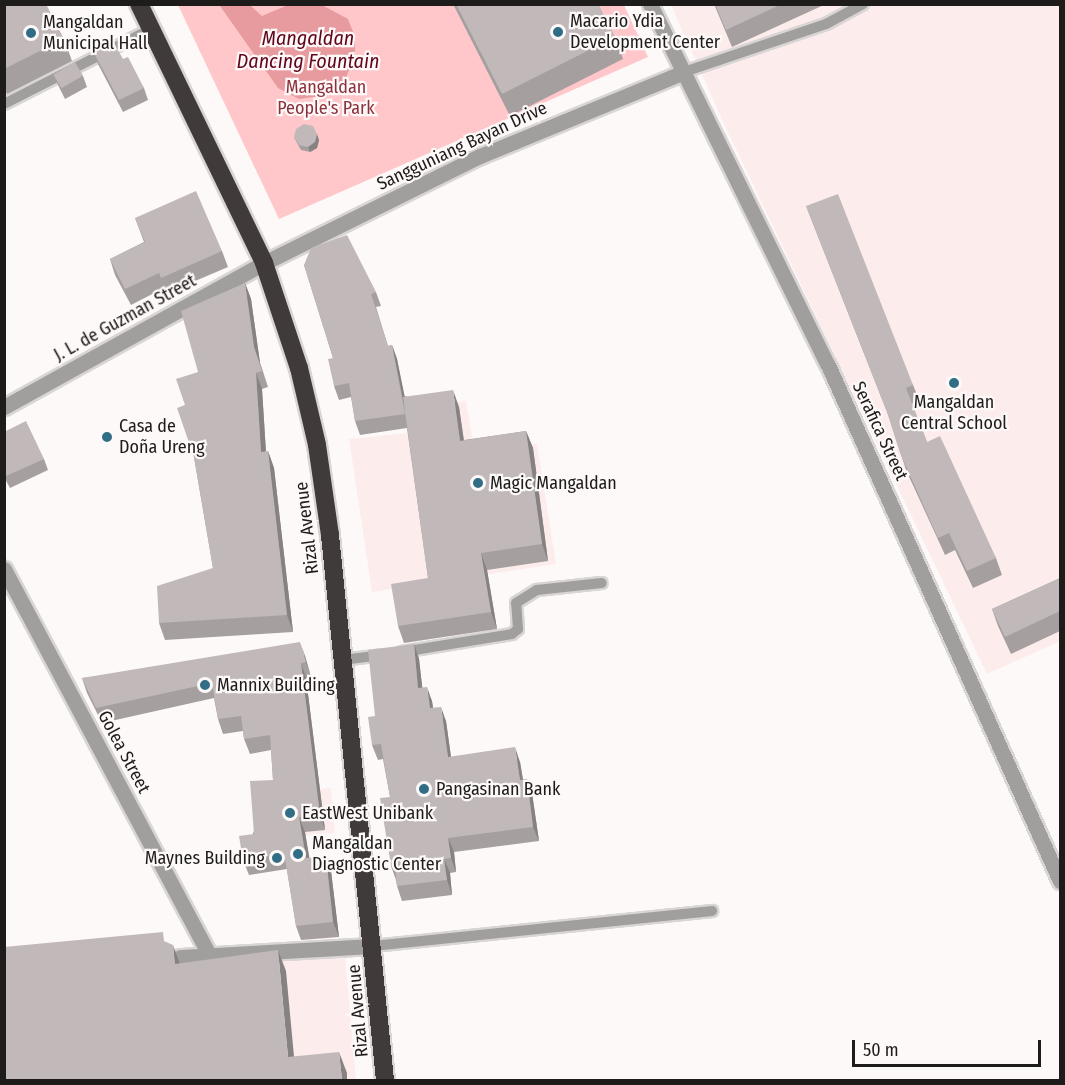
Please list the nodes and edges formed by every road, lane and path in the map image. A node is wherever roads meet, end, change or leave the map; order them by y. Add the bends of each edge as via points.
1 (139, 4) edge
2 (650, 4) edge
3 (863, 4) edge
4 (151, 28) junction
5 (681, 73) junction
6 (4, 104) edge
7 (264, 263) junction
8 (4, 407) edge
9 (4, 569) edge
10 (602, 584) dead end
11 (342, 660) junction
12 (1060, 881) edge
13 (712, 911) dead end
14 (373, 946) junction
15 (209, 954) junction
16 (180, 957) dead end
17 (385, 1080) edge

1 - 4 highway, Rizal Avenue
2 - 5 street, Serafica Street
3 - 5 lane via 796,35
4 - 6 lane
4 - 7 highway, Rizal Avenue
5 - 7 street, Sangguniang Bayan Drive via 480,156
5 - 12 street, Serafica Street via 828,365
7 - 8 street, J. L. de Guzman Street
7 - 11 highway, Rizal Avenue via 299,368 317,444
9 - 15 street, Golea Street
10 - 11 lane via 537,590 516,603 518,629 512,634
11 - 14 highway, Rizal Avenue
13 - 14 lane
14 - 15 street
14 - 17 highway, Rizal Avenue
15 - 16 street

